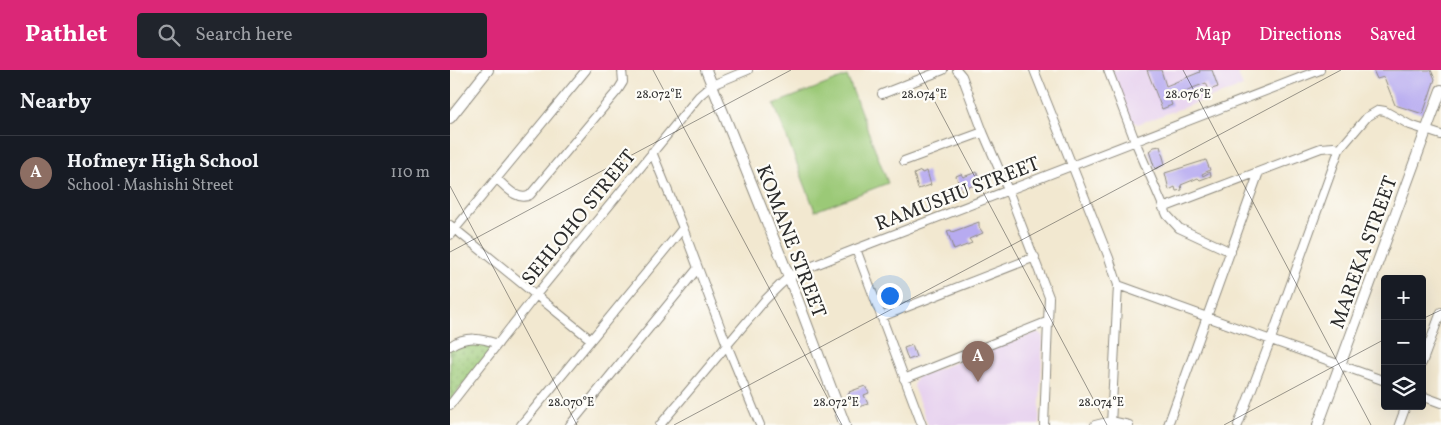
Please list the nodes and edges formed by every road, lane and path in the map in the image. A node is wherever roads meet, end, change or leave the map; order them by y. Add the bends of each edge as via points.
1 (488, 70) edge
2 (586, 70) edge
3 (622, 70) edge
4 (706, 70) edge
5 (748, 70) edge
6 (943, 70) edge
7 (957, 70) edge
8 (1034, 70) edge
9 (1108, 70) edge
10 (1320, 70) edge
11 (712, 85) junction
12 (1441, 90) edge
13 (882, 94) dead end
14 (450, 118) edge
15 (1426, 130) junction
16 (983, 132) junction
17 (1441, 135) edge
18 (1135, 141) junction
19 (1339, 150) junction
20 (652, 152) junction
21 (904, 161) dead end
22 (1071, 166) junction
23 (1259, 172) junction
24 (497, 179) junction
25 (1008, 190) junction
26 (1163, 208) junction
27 (683, 228) junction
28 (452, 230) edge
29 (856, 249) junction
30 (1231, 252) junction
31 (1035, 257) junction
32 (698, 268) junction
33 (789, 277) junction
34 (1118, 284) junction
35 (536, 295) junction
36 (1441, 312) edge
37 (1208, 316) junction
38 (881, 317) junction
39 (1049, 322) junction
40 (590, 339) junction
41 (1271, 339) junction
42 (498, 344) junction
43 (727, 345) junction
44 (450, 346) edge
45 (1426, 352) edge
46 (1341, 365) junction
47 (904, 379) junction
48 (1381, 380) edge
49 (1426, 397) edge
50 (1441, 403) edge
51 (450, 405) edge
52 (1405, 410) edge
53 (1111, 423) edge
54 (759, 424) edge
55 (521, 425) edge
56 (570, 425) edge
57 (660, 425) edge
58 (845, 425) edge
59 (922, 425) edge
60 (1044, 425) edge
61 (1095, 425) edge
62 (1129, 425) edge
63 (1168, 425) edge
64 (1238, 425) edge
65 (1318, 425) edge
66 (1399, 425) edge

1 - 14 street
2 - 24 street
3 - 24 street via 623,82 618,90 530,195 518,196
4 - 11 street, KOMANE STREET
5 - 11 street, SEHLOHO STREET
6 - 13 street
7 - 16 street
8 - 22 street
9 - 18 street
10 - 18 street, RAMUSHU STREET
11 - 20 street, SEHLOHO STREET via 698,96
11 - 33 street, KOMANE STREET
12 - 15 street, MAREKA STREET
15 - 17 street
15 - 19 street via 1379,110 1367,117
15 - 46 street, MAREKA STREET
16 - 21 street
16 - 25 street
18 - 22 street, RAMUSHU STREET
18 - 26 street
19 - 23 street via 1320,148
19 - 41 street
20 - 27 street
20 - 35 street, SEHLOHO STREET
22 - 25 street, RAMUSHU STREET
22 - 34 street
23 - 26 street
23 - 30 street
24 - 28 street
25 - 29 street, RAMUSHU STREET
25 - 31 street
26 - 30 street via 1179,228
27 - 32 street
27 - 40 street
28 - 35 street
29 - 33 street, RAMUSHU STREET
29 - 38 street
30 - 37 street
31 - 38 street
31 - 39 street via 1049,297
32 - 43 street
32 - 56 street
33 - 43 street, RAMUSHU STREET
33 - 58 street, KOMANE STREET
34 - 37 street
34 - 53 street
35 - 40 street
35 - 42 street, SEHLOHO STREET
36 - 45 street
37 - 41 street
37 - 63 street
38 - 47 street
39 - 47 street
39 - 60 street
40 - 55 street
41 - 46 street
41 - 64 street
42 - 44 street via 464,338
42 - 51 street, SEHLOHO STREET
43 - 54 street
43 - 57 street, RAMUSHU STREET
46 - 48 street
46 - 65 street, MAREKA STREET
47 - 59 street
49 - 50 street
52 - 66 street
53 - 61 street
53 - 62 street

